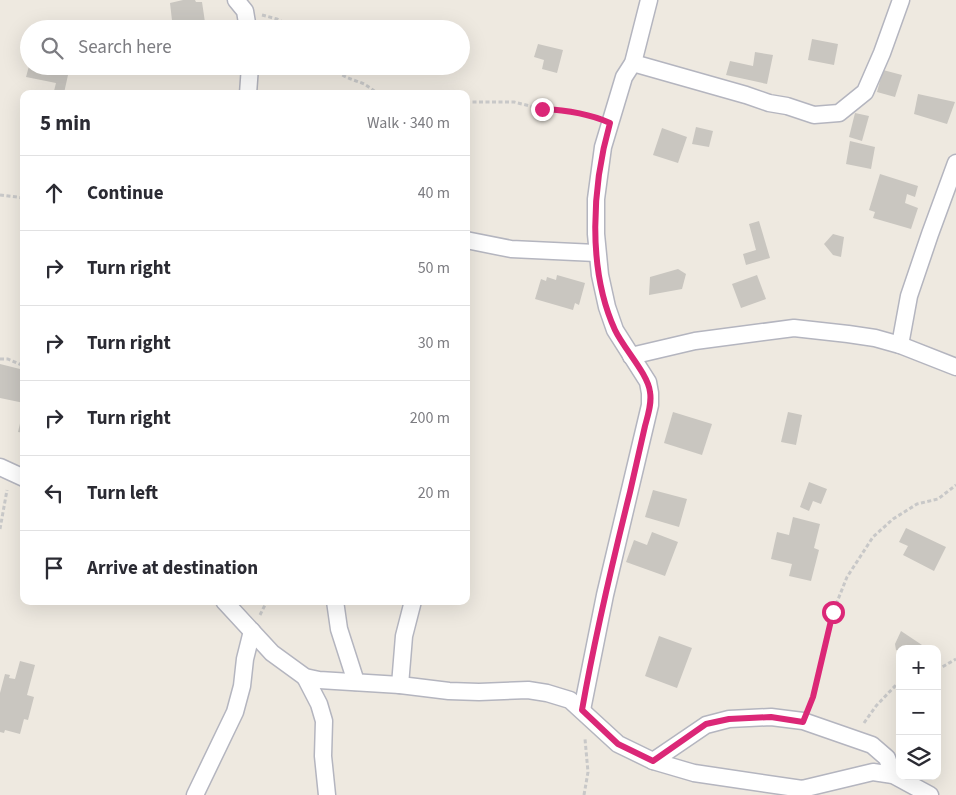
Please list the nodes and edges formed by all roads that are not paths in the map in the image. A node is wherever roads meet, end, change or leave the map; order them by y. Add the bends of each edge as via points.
1 (649, 0) edge
2 (901, 0) edge
3 (240, 5) edge
4 (245, 20) edge
5 (633, 63) junction
6 (249, 75) edge
7 (248, 90) edge
8 (956, 163) edge
9 (470, 241) edge
10 (596, 253) junction
11 (900, 345) junction
12 (631, 356) junction
13 (956, 367) edge
14 (228, 605) edge
15 (336, 605) edge
16 (412, 605) edge
17 (252, 631) junction
18 (305, 678) junction
19 (356, 682) junction
20 (400, 685) junction
21 (582, 710) junction
22 (653, 761) junction
23 (892, 775) junction
24 (803, 792) edge
25 (195, 795) edge
26 (327, 795) edge
27 (930, 795) edge

1 - 5 street
2 - 5 street via 865,92 839,113 814,115
3 - 4 street
5 - 10 street via 624,77 603,147 596,208
6 - 7 street
8 - 11 street via 909,296
9 - 10 street via 511,249
10 - 12 street via 607,307
11 - 12 street via 848,334 794,328 694,341
11 - 13 street
12 - 21 street via 648,382 650,405 605,595
14 - 17 street
15 - 19 street via 339,629
16 - 20 street via 404,636
17 - 18 street via 272,653
17 - 25 street via 235,712
18 - 19 street
18 - 26 street via 324,721
19 - 20 street
20 - 21 street via 449,691 528,690 570,700
21 - 22 street via 618,744
22 - 23 street via 706,724 763,717 803,722 872,745 886,758
22 - 24 street
23 - 24 street via 873,772
23 - 27 street

